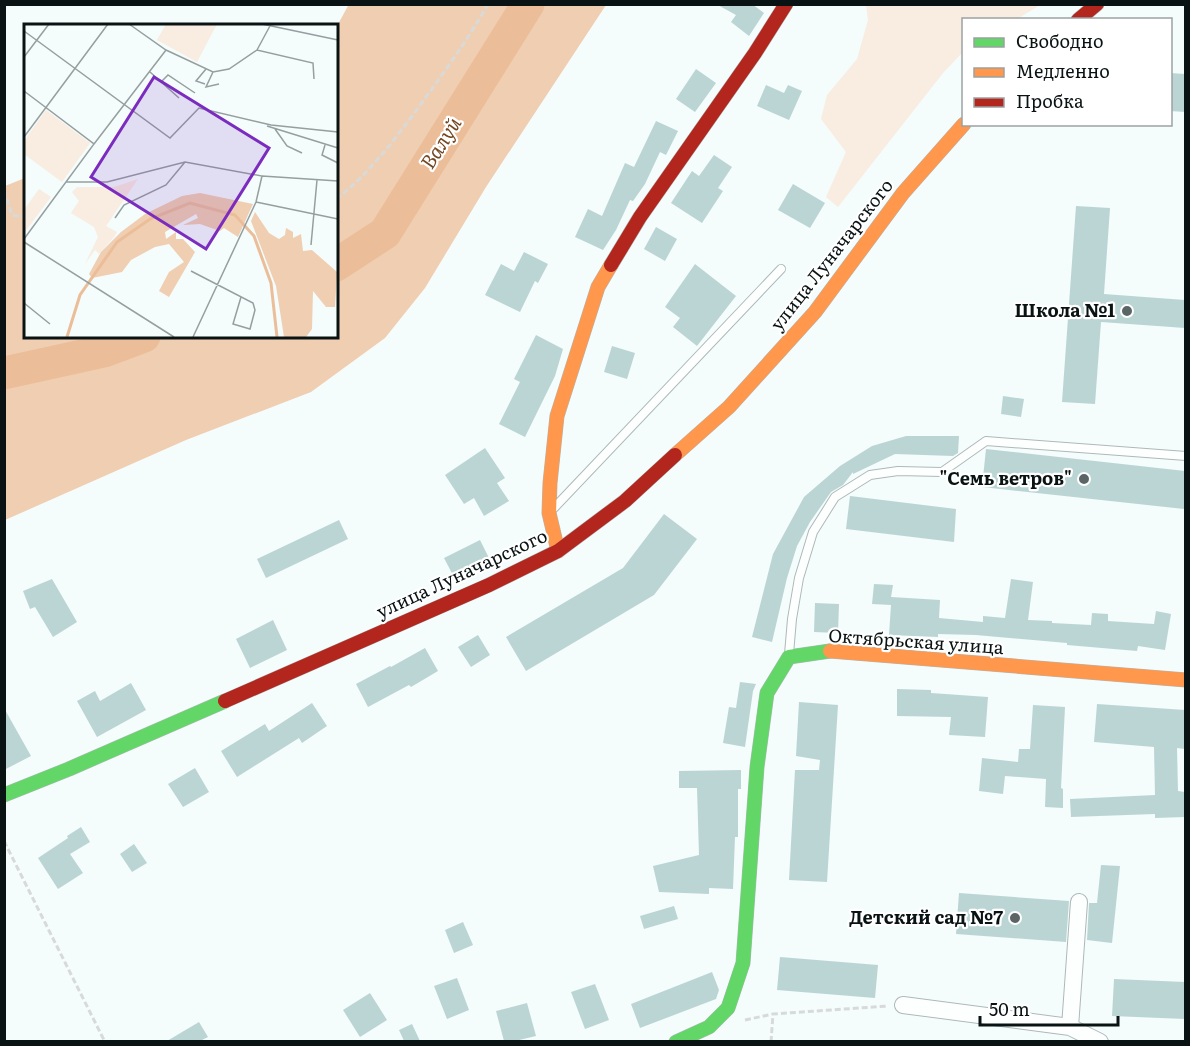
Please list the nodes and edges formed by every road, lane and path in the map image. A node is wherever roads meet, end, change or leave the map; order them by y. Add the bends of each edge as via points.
1 (488, 4) edge
2 (786, 4) edge
3 (1097, 4) edge
4 (1080, 18) edge
5 (962, 126) edge
6 (4, 190) edge
7 (338, 198) edge
8 (24, 217) edge
9 (781, 269) dead end
10 (1185, 456) edge
11 (549, 513) junction
12 (558, 551) junction
13 (789, 657) junction
14 (1185, 680) edge
15 (4, 795) edge
16 (4, 841) edge
17 (1079, 902) dead end
18 (903, 1005) joint
19 (1070, 1027) junction
20 (105, 1041) edge
21 (676, 1041) edge
22 (771, 1041) edge
23 (1100, 1041) edge

1 - 7 path via 392,143
2 - 11 street via 640,217 598,287 557,416
3 - 4 street
5 - 12 street, улица Луначарского via 903,193 815,312 729,408 625,501
6 - 8 path via 12,215
9 - 11 lane
10 - 13 lane via 986,441 942,472 870,475 835,496 813,532 799,578
11 - 12 street
12 - 15 street, улица Луначарского via 80,765
13 - 14 street, Октябрьская улица via 828,651
13 - 21 street via 767,693 757,767 743,963 728,1008 709,1027
16 - 20 path
17 - 19 street
18 - 19 street
18 - 22 path via 773,1014
19 - 23 street

